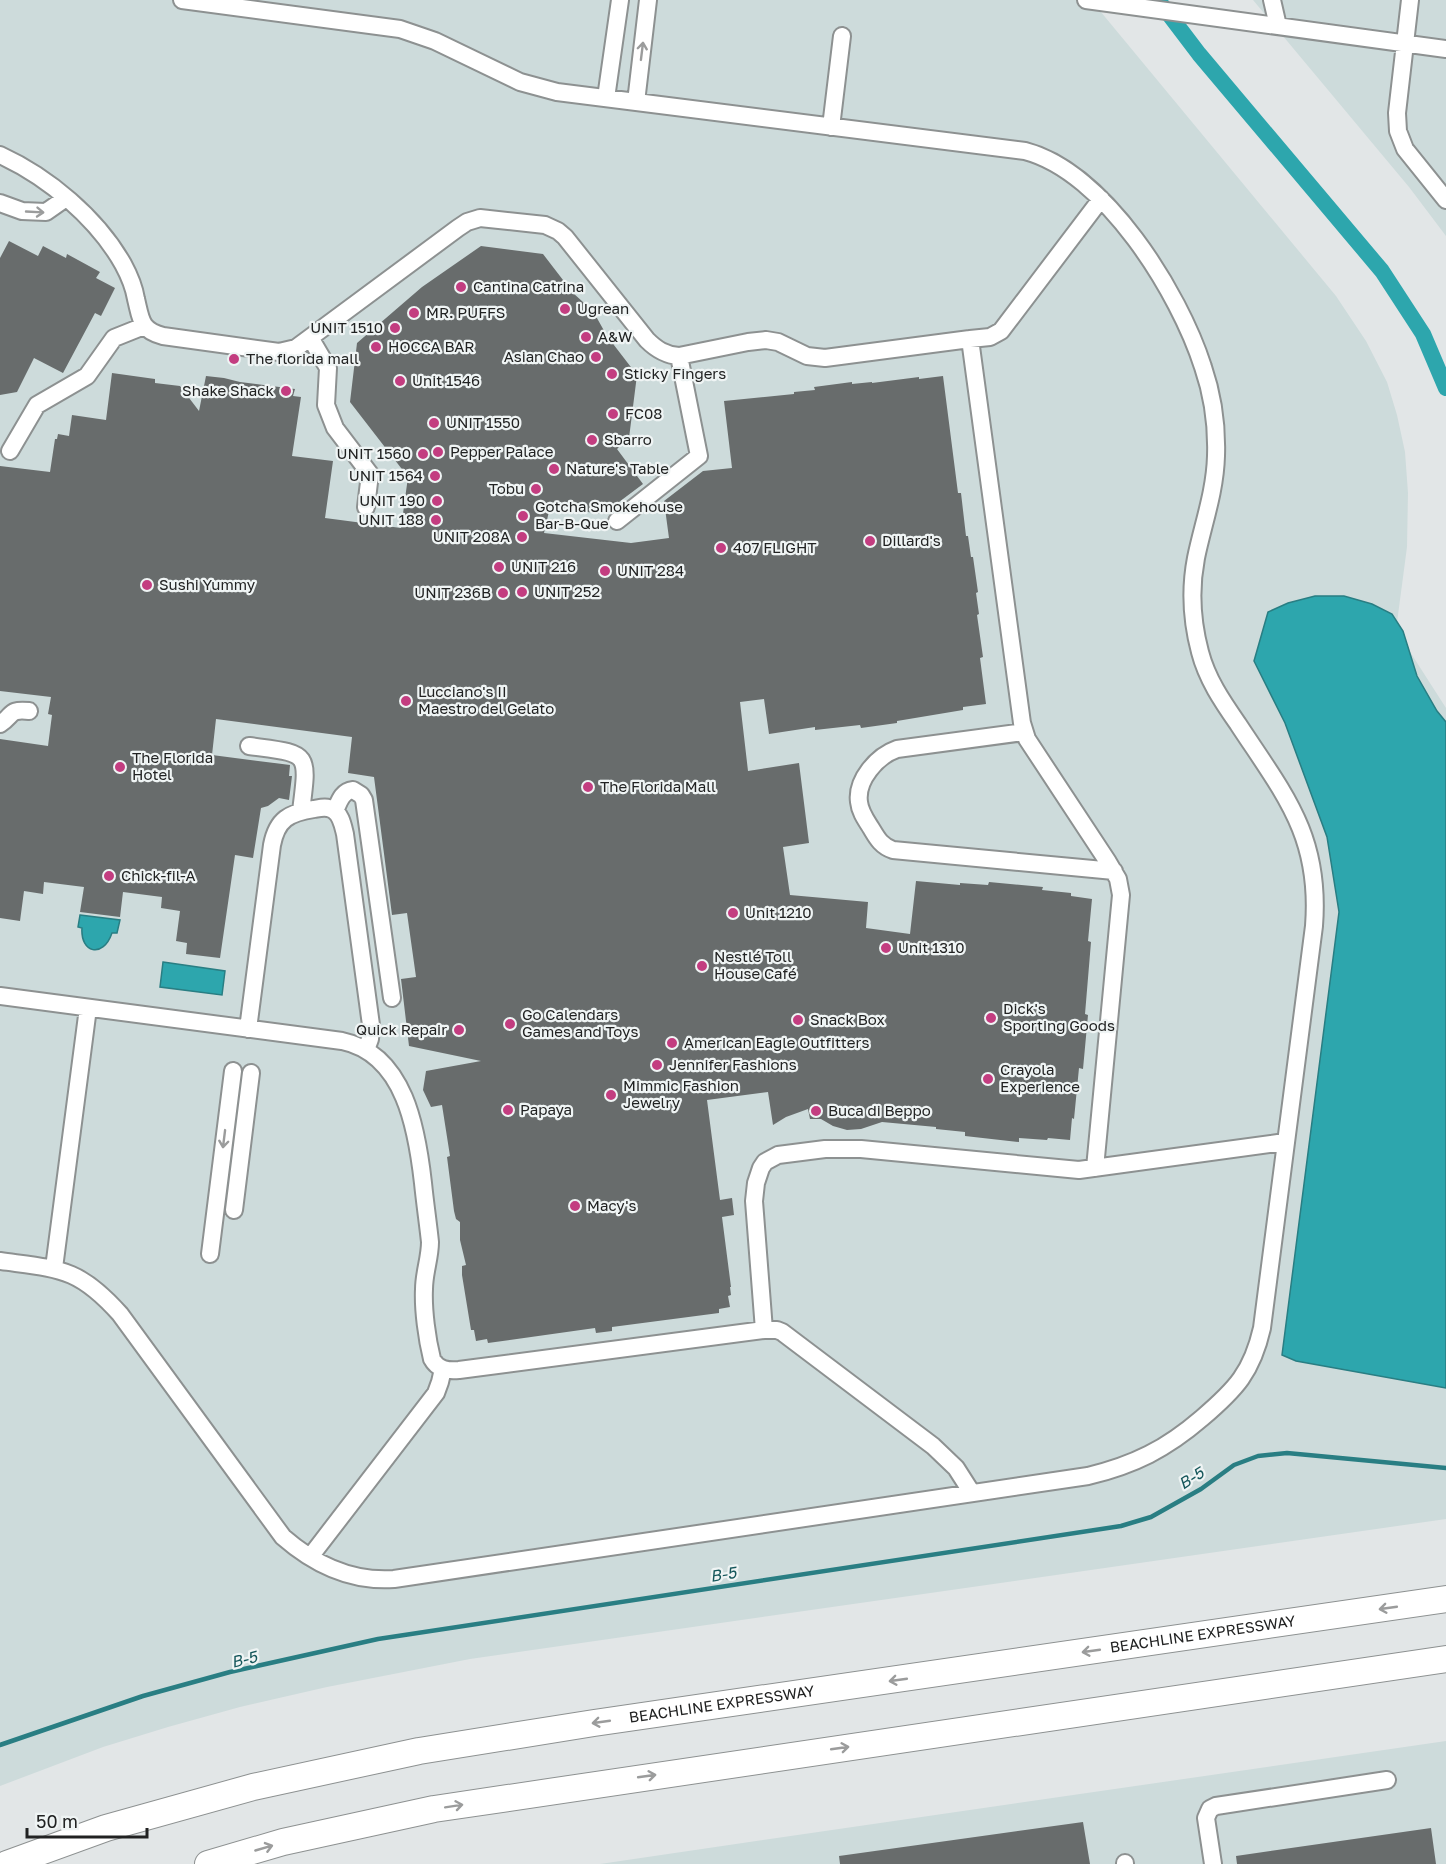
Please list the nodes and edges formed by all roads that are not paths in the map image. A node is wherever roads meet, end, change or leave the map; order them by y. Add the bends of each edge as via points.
1 (182, 0) edge
2 (620, 0) edge
3 (648, 0) edge
4 (1086, 0) edge
5 (1272, 0) edge
6 (1410, 0) edge
7 (1278, 26) junction
8 (842, 36) dead end
9 (1404, 43) junction
10 (1446, 49) edge
11 (606, 98) junction
12 (636, 102) junction
13 (831, 127) junction
14 (0, 155) edge
15 (66, 198) junction
16 (1101, 199) junction
17 (1446, 200) edge
18 (0, 203) edge
19 (144, 327) junction
20 (311, 339) junction
21 (970, 339) junction
22 (678, 356) junction
23 (10, 451) dead end
24 (366, 507) dead end
25 (616, 520) dead end
26 (29, 711) dead end
27 (0, 724) edge
28 (1024, 732) junction
29 (249, 746) dead end
30 (301, 811) junction
31 (335, 811) junction
32 (373, 864) junction
33 (349, 867) junction
34 (1114, 871) junction
35 (386, 955) junction
36 (362, 959) junction
37 (0, 996) edge
38 (392, 998) dead end
39 (88, 1008) junction
40 (248, 1029) junction
41 (366, 1050) junction
42 (233, 1071) dead end
43 (251, 1073) dead end
44 (1285, 1142) junction
45 (1095, 1168) junction
46 (234, 1210) dead end
47 (210, 1254) dead end
48 (0, 1261) edge
49 (54, 1268) junction
50 (764, 1330) junction
51 (443, 1369) junction
52 (972, 1493) junction
53 (310, 1557) junction
54 (1446, 1599) edge
55 (1446, 1659) edge
56 (1387, 1780) dead end
57 (7, 1864) edge
58 (208, 1864) edge
59 (1213, 1864) edge

1 - 11 street via 400,29 435,41 520,82 557,92
2 - 11 street
12 -> 3 street
4 - 7 street
5 - 7 street
6 - 9 street
7 - 9 street
8 - 13 street
9 - 10 street
9 - 17 street via 1396,113 1398,131 1405,149
11 - 12 street
12 - 13 street
13 - 16 street via 1025,151 1064,168
14 - 15 street via 29,170
18 -> 15 street via 22,211 46,212
15 - 19 street via 122,263
16 - 21 street via 1001,331 990,337
16 - 44 street via 1160,277 1204,368 1216,448 1211,501 1194,571 1197,639 1216,690 1294,811 1312,867 1314,926
19 - 20 street via 163,336 279,352
19 - 23 street via 114,338 87,376 37,405
20 - 22 street via 458,228 480,218 545,225 558,231 647,340 663,352
20 - 24 street via 328,368 326,405 335,428 370,474
21 - 22 street via 825,358 807,356 778,342 758,340
21 - 28 street
22 - 25 street via 699,456
26 - 27 street via 11,712
28 - 34 street
28 - 34 street via 897,749 882,757 867,774 859,795 861,811 876,837 893,850
29 - 30 street via 300,756 306,767
30 - 31 street
30 - 40 street via 282,821 273,838
31 - 32 street via 348,790 362,795
31 - 33 street via 343,826
32 - 33 street
32 - 35 street
33 - 36 street
34 - 45 street via 1121,895
35 - 36 street
35 - 38 street
36 - 41 street via 371,1033
37 - 39 street
39 - 40 street
39 - 49 street
40 - 41 street via 342,1041
41 - 51 street via 397,1084 415,1126 430,1242 425,1312 432,1359
42 -> 47 street
43 - 46 street
44 - 45 street
44 - 52 street via 1262,1328 1252,1359 1232,1391 1165,1447 1127,1466 1088,1476
45 - 50 street via 1079,1170 850,1149 801,1151 771,1158 761,1168 754,1191
48 - 49 street
49 - 53 street via 80,1278 110,1303 277,1529
50 - 51 street
50 - 52 street via 782,1332 933,1446 956,1468
51 - 53 street via 436,1393
52 - 53 street via 394,1579 370,1580 348,1575
54 -> 57 highway, BEACHLINE EXPRESSWAY via 419,1751 253,1786 106,1828
58 -> 55 highway via 283,1842 434,1809
56 - 59 street via 1209,1809 1206,1818

